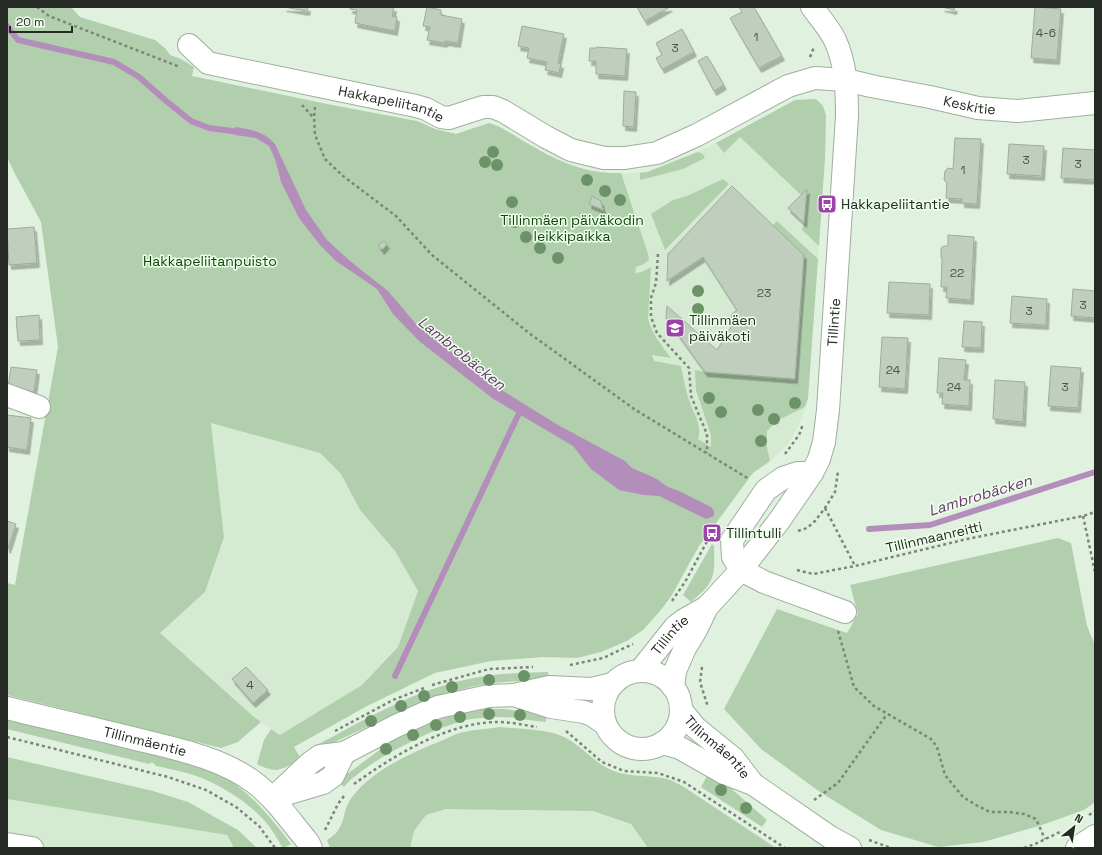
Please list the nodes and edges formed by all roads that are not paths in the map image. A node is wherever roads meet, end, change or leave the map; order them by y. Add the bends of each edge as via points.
1 (812, 7) edge
2 (189, 46) road end
3 (846, 80) junction
4 (1095, 103) edge
5 (7, 395) edge
6 (39, 408) dead end
7 (812, 473) junction
8 (741, 570) junction
9 (707, 607) junction
10 (838, 609) road end
11 (640, 671) junction
12 (612, 684) junction
13 (673, 687) junction
14 (514, 695) junction
15 (7, 708) edge
16 (681, 710) junction
17 (605, 724) junction
18 (662, 743) junction
19 (753, 784) junction
20 (273, 798) junction
21 (1090, 827) edge
22 (1072, 838) edge
23 (7, 844) edge
24 (859, 844) edge
25 (309, 845) edge
26 (32, 848) edge

1 - 3 street, Tillintie via 827,25 835,40
2 - 3 street, Hakkapeliitantie via 208,64 416,106 441,117 450,118 483,107 493,107 571,150 604,158 657,153 795,84 815,78
3 - 4 street, Keskitie via 978,108 1018,111
3 - 7 street, Tillintie via 848,116 828,410 824,442
5 - 6 street
7 - 8 street, Tillintie via 780,521
7 - 8 street via 798,473 783,478 766,490 732,540 733,557
8 - 9 street, Tillintie
8 - 10 street via 764,582
9 - 11 street, Tillintie via 675,627
9 - 13 street, Tillintie via 675,671
11 - 12 street via 620,677
11 - 13 street via 658,674
12 - 14 street via 592,689 549,687
12 - 17 street via 603,703
13 - 16 street via 678,694
14 - 17 street via 551,707 584,712
14 - 20 street via 489,696 438,707 344,753 333,776 323,783
15 - 20 street, Tillinmäentie via 173,748 208,759 255,783
16 - 18 street via 676,729
16 - 19 street, Tillinmäentie via 696,728 733,758
17 - 18 street via 616,739 629,746 644,749
18 - 19 street, Tillinmäentie via 680,748 724,773
19 - 24 street, Tillinmäentie via 830,837
20 - 25 street, Tillinmäentie
21 - 22 street
23 - 26 street

